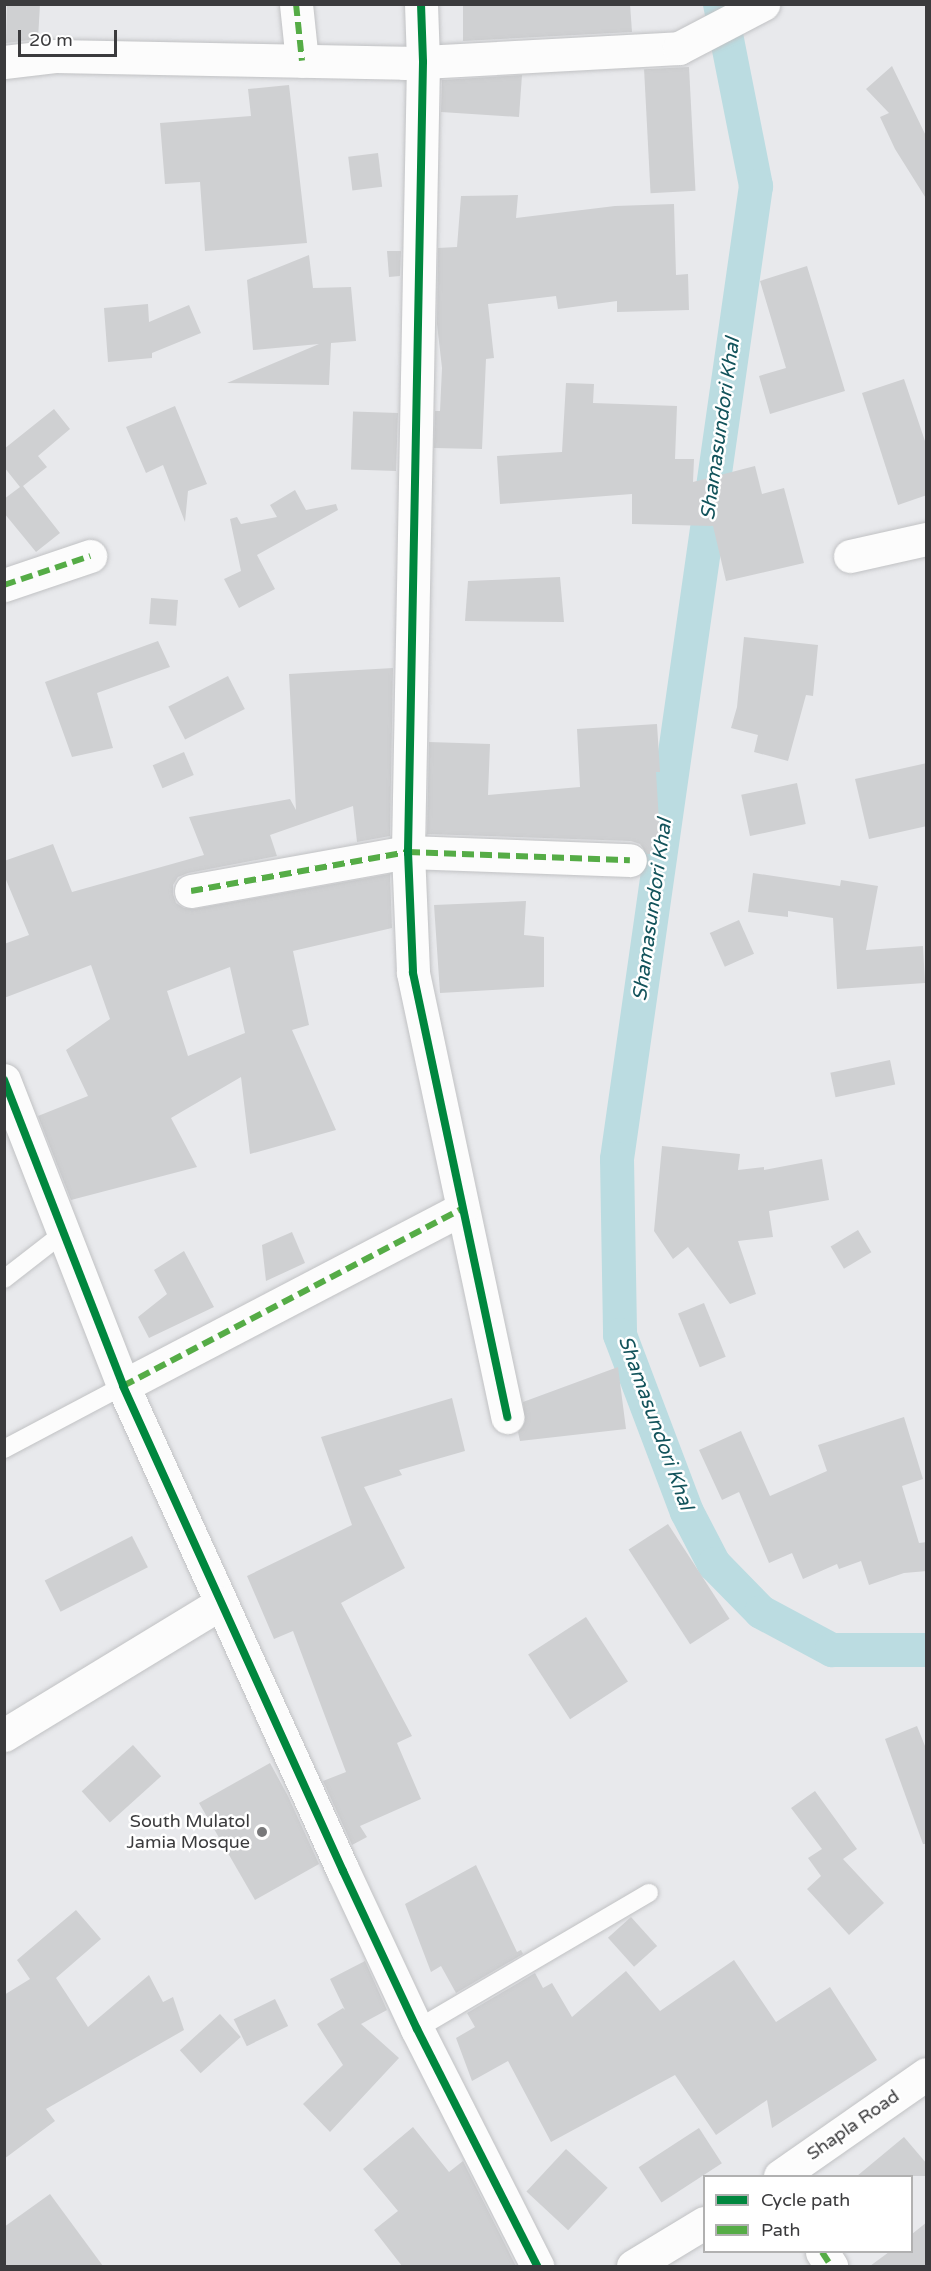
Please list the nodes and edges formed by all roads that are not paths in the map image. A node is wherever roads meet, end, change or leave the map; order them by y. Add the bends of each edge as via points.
1 (296, 4) edge
2 (421, 4) edge
3 (763, 4) edge
4 (302, 61) junction
5 (4, 62) edge
6 (423, 62) junction
7 (927, 539) edge
8 (90, 556) dead end
9 (850, 556) dead end
10 (4, 585) edge
11 (408, 852) junction
12 (630, 860) dead end
13 (191, 891) dead end
14 (4, 1080) edge
15 (462, 1209) junction
16 (62, 1234) junction
17 (4, 1279) edge
18 (123, 1386) junction
19 (507, 1417) dead end
20 (4, 1449) edge
21 (221, 1603) junction
22 (4, 1735) edge
23 (649, 1893) dead end
24 (417, 2030) junction
25 (927, 2074) edge
26 (781, 2175) edge
27 (703, 2224) edge
28 (823, 2253) edge
29 (537, 2266) edge
30 (633, 2266) edge
31 (831, 2266) edge

1 - 4 street
2 - 6 street
3 - 6 street via 679,48
4 - 5 street via 55,56
4 - 6 street
6 - 11 street
7 - 9 street
8 - 10 street
11 - 12 street
11 - 13 street
11 - 15 street via 413,973
14 - 16 street
15 - 18 street
15 - 19 street
16 - 17 lane
16 - 18 street
18 - 20 lane
18 - 21 street
21 - 22 street
21 - 24 street
23 - 24 lane
24 - 29 street
25 - 26 street, Shapla Road
27 - 30 street
28 - 31 street

